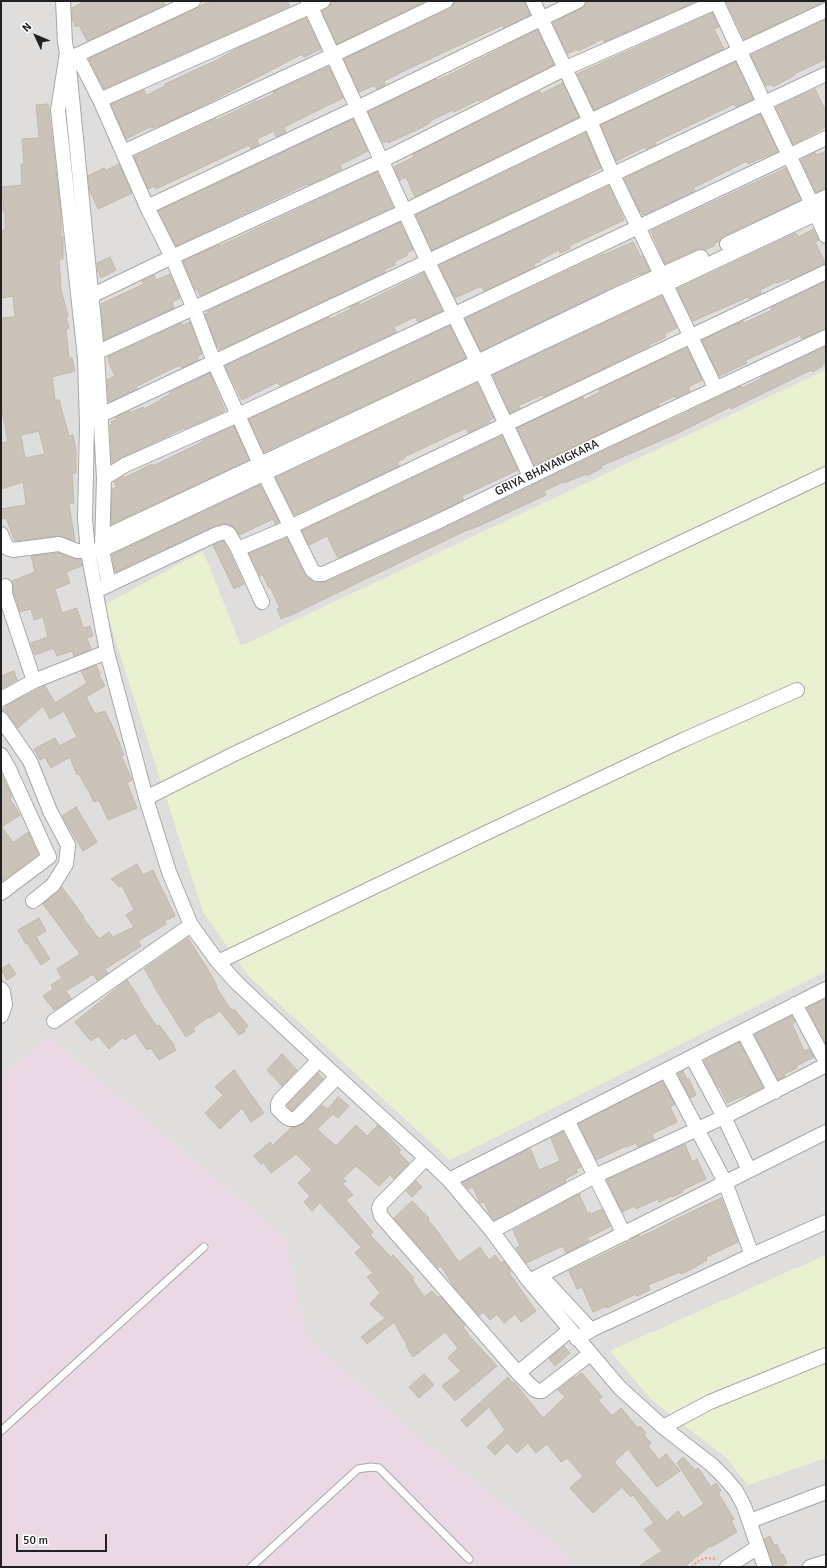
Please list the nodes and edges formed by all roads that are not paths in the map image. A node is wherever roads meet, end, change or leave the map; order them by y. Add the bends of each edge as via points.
1 (193, 1) edge
2 (446, 1) edge
3 (533, 1) edge
4 (578, 1) edge
5 (717, 1) edge
6 (65, 2) edge
7 (314, 3) edge
8 (826, 10) edge
9 (541, 19) junction
10 (739, 51) junction
11 (333, 55) junction
12 (70, 56) junction
13 (566, 68) junction
14 (826, 74) edge
15 (100, 100) junction
16 (764, 103) junction
17 (357, 108) junction
18 (590, 121) junction
19 (826, 138) edge
20 (123, 152) junction
21 (790, 155) junction
22 (381, 160) junction
23 (613, 175) junction
24 (826, 197) edge
25 (147, 207) junction
26 (818, 209) edge
27 (405, 211) junction
28 (637, 227) junction
29 (826, 236) edge
30 (172, 257) junction
31 (428, 262) junction
32 (826, 272) edge
33 (662, 280) junction
34 (91, 296) junction
35 (194, 309) junction
36 (453, 315) junction
37 (826, 337) edge
38 (691, 338) junction
39 (91, 356) junction
40 (214, 362) junction
41 (479, 368) junction
42 (716, 389) junction
43 (101, 415) junction
44 (238, 415) junction
45 (505, 424) junction
46 (262, 467) junction
47 (826, 474) edge
48 (530, 476) junction
49 (104, 478) junction
50 (290, 527) junction
51 (1, 534) edge
52 (97, 546) junction
53 (238, 549) junction
54 (109, 585) junction
55 (5, 586) dead end
56 (95, 591) junction
57 (262, 602) dead end
58 (107, 652) junction
59 (34, 681) junction
60 (797, 690) dead end
61 (1, 699) edge
62 (1, 719) edge
63 (1, 755) edge
64 (146, 798) junction
65 (1, 893) edge
66 (32, 901) dead end
67 (191, 925) junction
68 (218, 962) junction
69 (1, 989) edge
70 (826, 989) edge
71 (796, 1004) junction
72 (1, 1016) edge
73 (54, 1021) dead end
74 (743, 1031) junction
75 (692, 1057) junction
76 (319, 1060) junction
77 (826, 1062) edge
78 (826, 1066) edge
79 (666, 1070) junction
80 (337, 1077) junction
81 (774, 1092) junction
82 (724, 1117) junction
83 (567, 1120) junction
84 (696, 1129) junction
85 (826, 1132) edge
86 (426, 1158) junction
87 (749, 1170) junction
88 (595, 1176) junction
89 (449, 1180) junction
90 (725, 1182) junction
91 (826, 1222) edge
92 (492, 1231) junction
93 (624, 1234) junction
94 (204, 1247) dead end
95 (752, 1254) junction
96 (535, 1279) junction
97 (591, 1330) junction
98 (574, 1334) junction
99 (590, 1354) junction
100 (826, 1355) edge
101 (518, 1373) junction
102 (664, 1427) junction
103 (1, 1431) edge
104 (826, 1492) edge
105 (750, 1521) junction
106 (758, 1547) junction
107 (469, 1559) dead end
108 (826, 1562) edge
109 (730, 1565) edge
110 (251, 1567) edge
111 (765, 1567) edge
112 (810, 1567) edge

1 - 12 street
2 - 11 street
3 - 9 street
4 - 9 street
5 - 10 street
5 - 13 street
6 - 12 street via 64,34
7 - 11 street
7 - 15 street
8 - 10 street
9 - 13 street
9 - 17 street
10 - 16 street
10 - 18 street
11 - 17 street
11 - 20 street
12 - 15 street, GRIYA BHAYANGKARA
12 - 34 street
12 - 39 street via 58,110
13 - 18 street
13 - 22 street
14 - 16 street
15 - 20 street, GRIYA BHAYANGKARA
16 - 21 street
16 - 23 street
17 - 22 street
17 - 25 street
18 - 23 street
18 - 27 street
19 - 21 street
20 - 25 street, GRIYA BHAYANGKARA
21 - 26 street
21 - 28 street
22 - 27 street
22 - 30 street
23 - 28 street
23 - 31 street
24 - 26 street
25 - 30 street, GRIYA BHAYANGKARA
26 - 29 street
26 - 33 street
27 - 31 street
27 - 35 street
28 - 33 street
28 - 36 street
30 - 34 street
30 - 35 street, GRIYA BHAYANGKARA
31 - 36 street
31 - 40 street
32 - 38 street
33 - 38 street
33 - 41 street
34 - 39 street
35 - 39 street
35 - 40 street, GRIYA BHAYANGKARA
36 - 41 street
36 - 44 street
37 - 42 street, GRIYA BHAYANGKARA
38 - 42 street
38 - 45 street
39 - 43 street
39 - 52 street via 86,519
40 - 43 street
40 - 44 street, GRIYA BHAYANGKARA
41 - 45 street
41 - 46 street
42 - 48 street, GRIYA BHAYANGKARA
43 - 49 street
44 - 46 street, GRIYA BHAYANGKARA
44 - 49 street
45 - 48 street
45 - 50 street
46 - 50 street, GRIYA BHAYANGKARA
46 - 52 street
47 - 64 street
48 - 50 street, GRIYA BHAYANGKARA via 323,574 317,574 312,570
49 - 52 street
50 - 53 street
51 - 52 street via 9,550 59,544 77,551
52 - 54 street
52 - 56 street
53 - 54 street via 229,534 220,533
53 - 57 street
54 - 56 street
55 - 59 street
56 - 58 street
58 - 59 street
58 - 64 street
59 - 61 street
60 - 68 street via 683,740
62 - 66 street via 30,761 50,811 68,845 66,864 53,885
63 - 65 street via 49,857
64 - 67 street via 169,872
67 - 68 street
67 - 73 street
68 - 76 street
69 - 72 street via 4,1005
70 - 71 street
71 - 74 street
71 - 77 street
74 - 75 street
74 - 81 street
75 - 79 street
75 - 82 street
76 - 80 street
76 - 80 street via 280,1100 278,1109 286,1117 298,1117
78 - 81 street
79 - 83 street
79 - 84 street
80 - 86 street
81 - 82 street
82 - 84 street
82 - 87 street
83 - 88 street
83 - 89 street
84 - 88 street
84 - 90 street
85 - 87 street
86 - 89 street
86 - 101 street via 382,1204 379,1212
87 - 90 street
88 - 92 street
88 - 93 street
89 - 92 street
90 - 93 street
90 - 95 street
91 - 95 street
92 - 96 street
93 - 96 street
94 - 103 lane
95 - 97 street
96 - 97 street
96 - 98 street
97 - 98 street
98 - 99 street
98 - 101 street
99 - 101 street via 542,1391 538,1391
99 - 102 street via 620,1388
100 - 102 street via 710,1402
102 - 105 street via 726,1478 736,1491
104 - 105 street
105 - 106 street
106 - 109 street
106 - 111 street
107 - 110 lane via 380,1468 371,1467 358,1469
108 - 112 street

